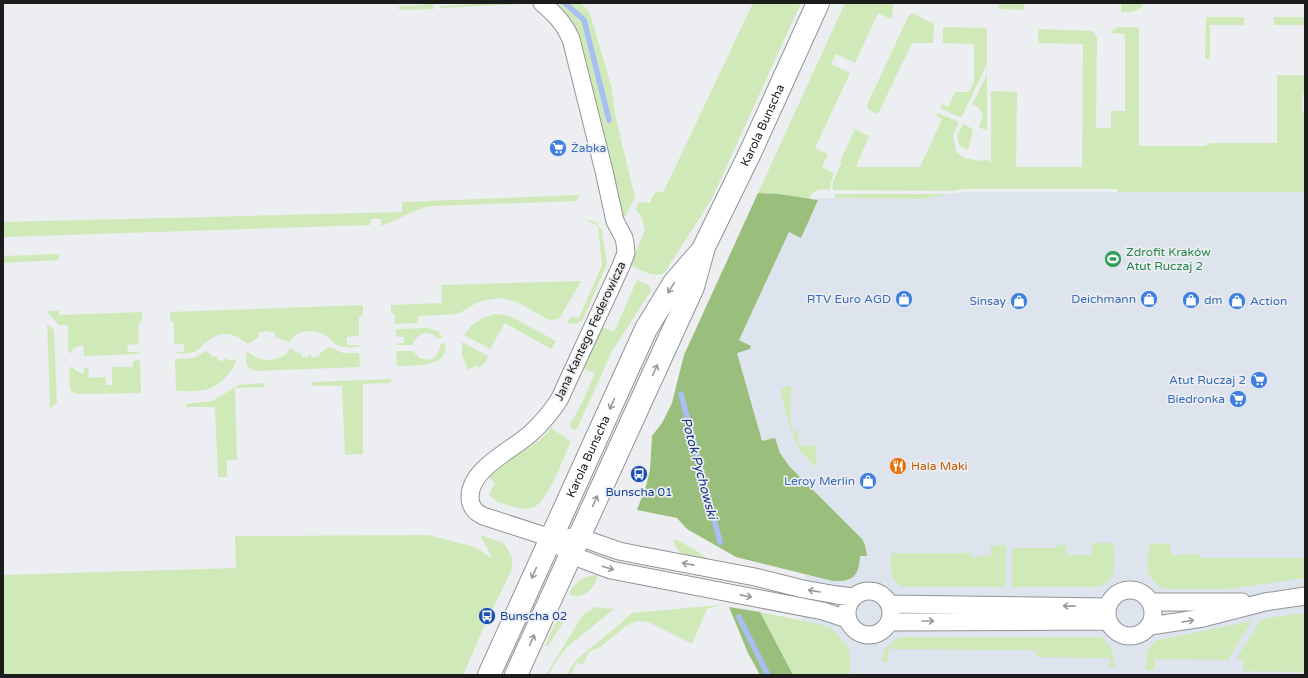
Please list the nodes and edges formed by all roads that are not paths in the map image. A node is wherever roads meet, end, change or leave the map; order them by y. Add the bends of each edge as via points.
1 (542, 3) edge
2 (818, 3) edge
3 (704, 248) junction
4 (551, 538) junction
5 (575, 546) junction
6 (853, 596) junction
7 (1305, 596) edge
8 (1151, 602) junction
9 (1265, 602) junction
10 (889, 604) junction
11 (1108, 614) junction
12 (847, 619) junction
13 (889, 622) junction
14 (1150, 626) junction
15 (489, 675) edge
16 (516, 675) edge

1 - 4 street, Jana Kantego Federowicza via 565,26 571,39 615,221 624,238 626,253 559,400 534,430 484,469 473,485 470,498 472,507 478,514
2 - 3 main road, Karola Bunscha
3 -> 4 main road, Karola Bunscha via 674,283 646,330
5 -> 3 main road, Karola Bunscha via 693,287
4 - 5 street
4 -> 15 main road, Karola Bunscha
6 -> 5 street via 803,589 755,577 618,551
5 -> 12 street via 612,570 817,610
16 -> 5 main road, Karola Bunscha
6 - 10 street via 872,590 882,595
6 - 12 street via 848,606
7 - 9 street
8 - 9 street
8 - 11 street via 1140,592 1124,590 1111,599
8 - 14 street via 1153,614
14 -> 9 street via 1203,618
11 -> 10 street
10 - 13 street
13 -> 11 street
11 - 14 street via 1112,627 1123,635 1138,635
12 - 13 street via 857,632 866,635 880,632

